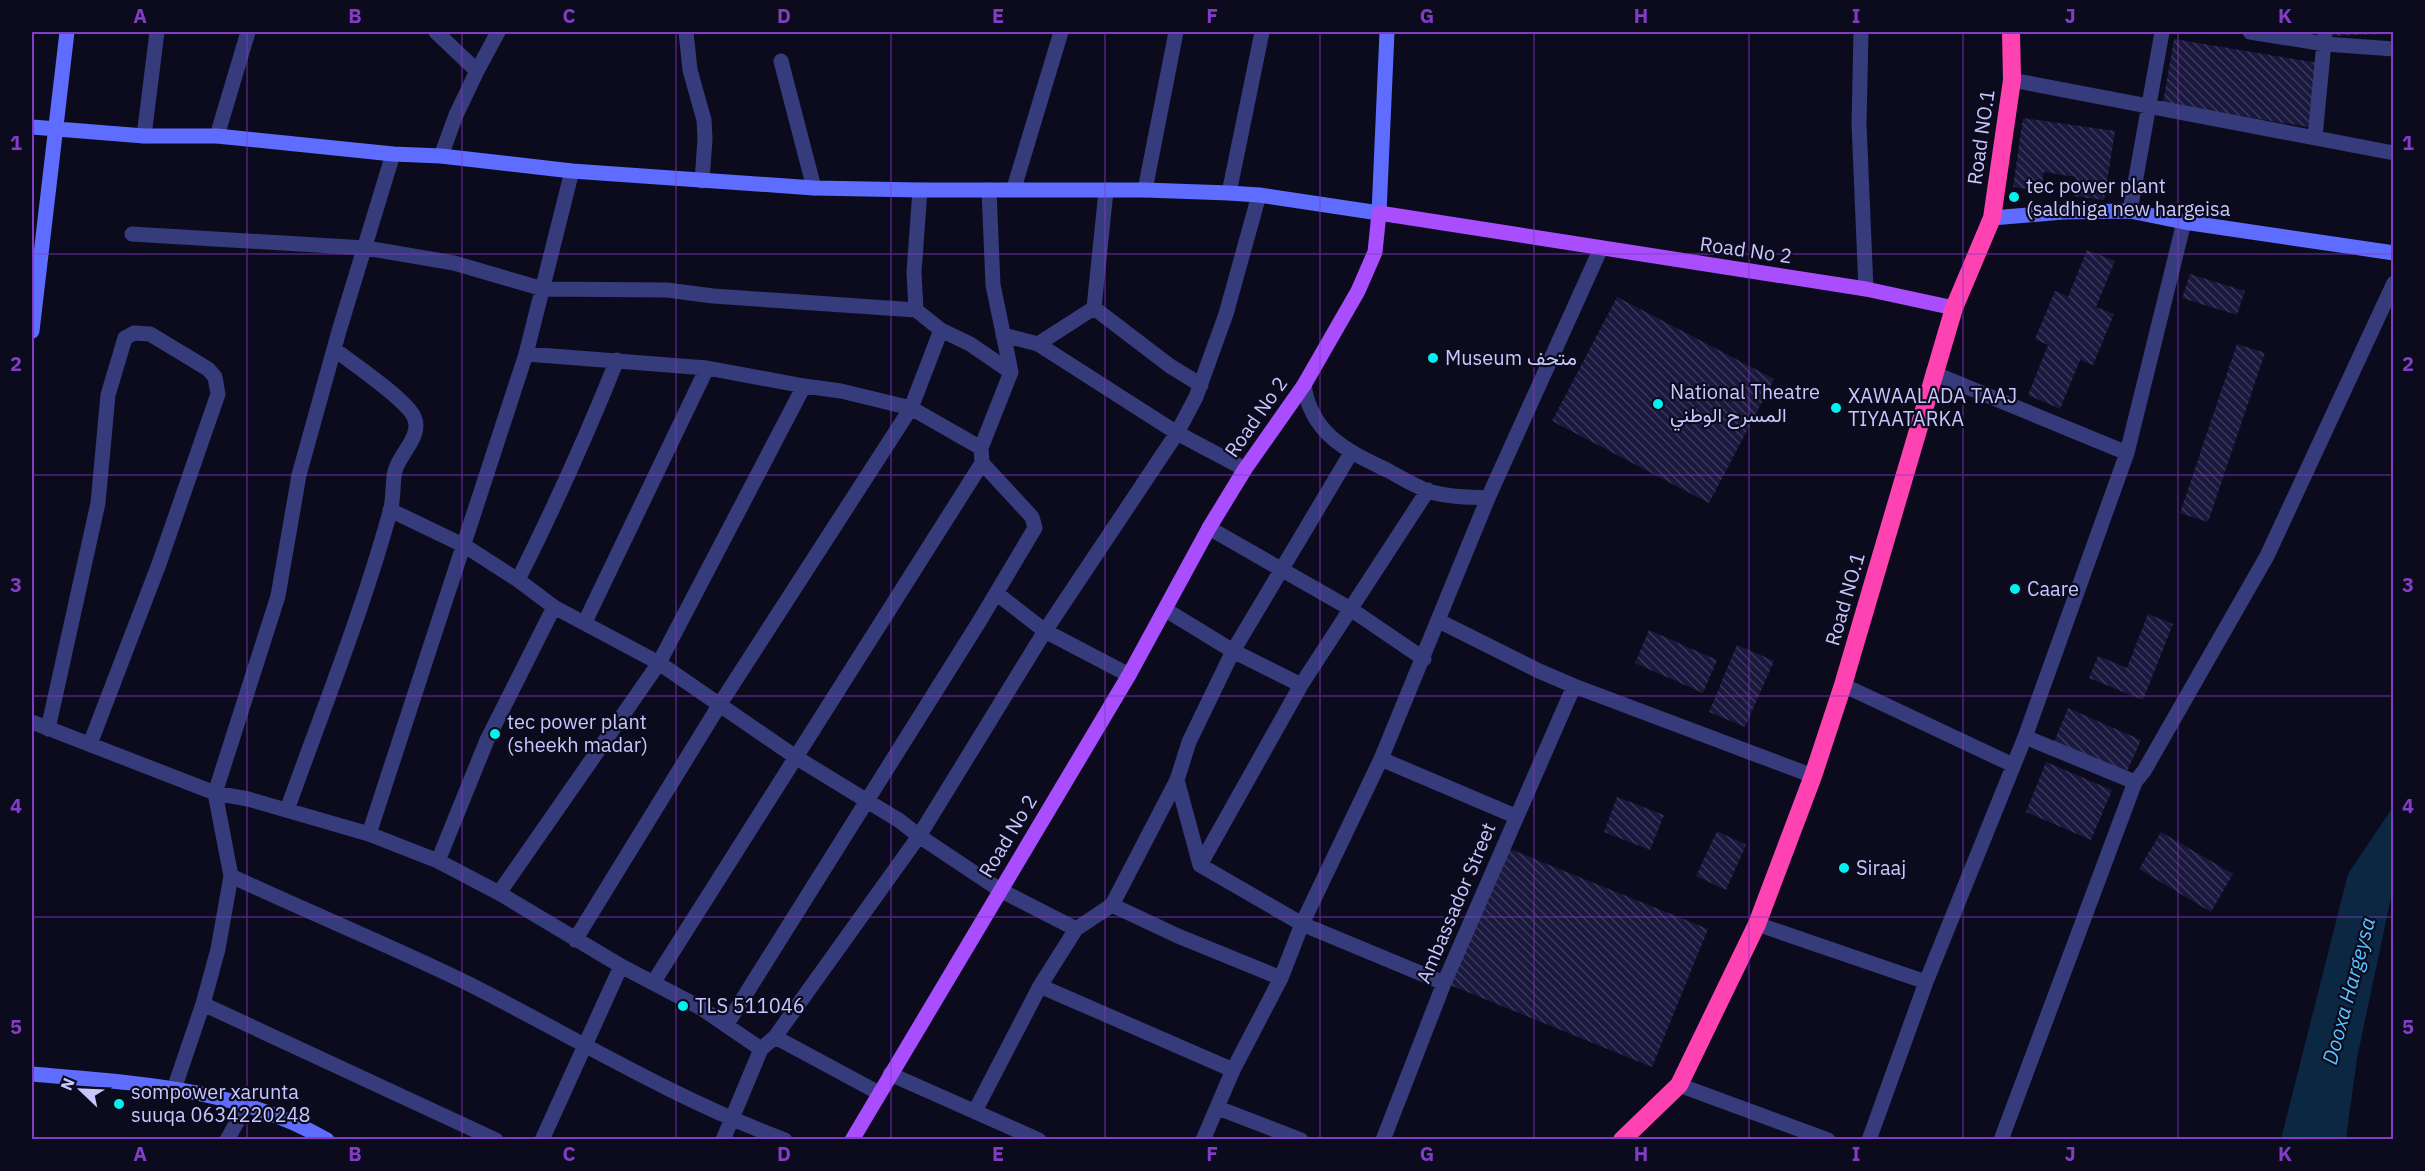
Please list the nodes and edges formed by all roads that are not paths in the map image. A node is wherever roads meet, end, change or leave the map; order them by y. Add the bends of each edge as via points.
1 (67, 32) edge
2 (157, 32) edge
3 (248, 32) edge
4 (436, 32) edge
5 (498, 32) edge
6 (686, 32) edge
7 (1061, 32) edge
8 (1176, 32) edge
9 (1262, 32) edge
10 (1388, 32) edge
11 (1861, 32) edge
12 (2011, 32) edge
13 (2162, 32) edge
14 (2250, 32) edge
15 (2325, 38) edge
16 (2394, 49) edge
17 (782, 61) dead end
18 (477, 71) junction
19 (2012, 80) junction
20 (2149, 105) junction
21 (32, 127) edge
22 (57, 129) junction
23 (144, 136) junction
24 (217, 136) junction
25 (2315, 137) junction
26 (2394, 153) edge
27 (393, 154) junction
28 (441, 156) junction
29 (572, 171) junction
30 (702, 181) junction
31 (814, 188) junction
32 (1014, 188) junction
33 (920, 190) junction
34 (989, 190) junction
35 (1106, 190) junction
36 (1145, 190) junction
37 (1229, 193) junction
38 (1259, 195) junction
39 (2130, 211) junction
40 (1379, 213) junction
41 (1992, 218) junction
42 (2184, 222) junction
43 (132, 234) dead end
44 (366, 248) junction
45 (1601, 248) junction
46 (2394, 253) edge
47 (2394, 283) edge
48 (1866, 289) junction
49 (543, 290) junction
50 (32, 308) edge
51 (1094, 308) junction
52 (1954, 308) junction
53 (916, 310) junction
54 (941, 330) junction
55 (32, 331) edge
56 (1003, 335) junction
57 (1038, 344) junction
58 (334, 350) junction
59 (526, 354) junction
60 (617, 360) junction
61 (708, 368) junction
62 (1011, 372) junction
63 (1933, 373) junction
64 (1201, 385) junction
65 (1304, 385) junction
66 (804, 386) junction
67 (911, 408) junction
68 (1177, 433) junction
69 (1351, 453) junction
70 (2127, 453) junction
71 (982, 456) junction
72 (1245, 469) junction
73 (1428, 490) junction
74 (1488, 498) junction
75 (390, 510) junction
76 (1209, 528) junction
77 (465, 546) junction
78 (1281, 569) junction
79 (518, 580) junction
80 (996, 594) junction
81 (554, 607) junction
82 (1349, 608) junction
83 (1166, 610) junction
84 (1439, 621) junction
85 (585, 622) junction
86 (1045, 631) junction
87 (1233, 651) junction
88 (1424, 659) junction
89 (659, 663) junction
90 (1129, 675) junction
91 (1300, 685) junction
92 (1843, 685) junction
93 (1574, 686) junction
94 (720, 704) junction
95 (32, 722) edge
96 (48, 729) junction
97 (2025, 737) junction
98 (90, 744) junction
99 (797, 758) junction
100 (1381, 759) junction
101 (2013, 765) junction
102 (1813, 776) junction
103 (1177, 780) junction
104 (2135, 782) junction
105 (215, 793) junction
106 (866, 800) junction
107 (287, 810) junction
108 (1515, 816) junction
109 (369, 834) junction
110 (919, 836) junction
111 (438, 861) junction
112 (1200, 865) junction
113 (231, 876) junction
114 (1000, 890) junction
115 (498, 893) junction
116 (1112, 905) junction
117 (1302, 924) junction
118 (1758, 924) junction
119 (1076, 929) junction
120 (575, 940) junction
121 (621, 966) junction
122 (1281, 978) junction
123 (1926, 982) junction
124 (653, 983) junction
125 (1444, 983) junction
126 (1040, 986) junction
127 (203, 1004) junction
128 (727, 1024) junction
129 (775, 1036) junction
130 (585, 1046) junction
131 (761, 1049) junction
132 (1233, 1070) junction
133 (32, 1074) edge
134 (890, 1074) junction
135 (1678, 1085) junction
136 (174, 1089) junction
137 (879, 1093) junction
138 (247, 1104) junction
139 (1218, 1108) junction
140 (975, 1111) junction
141 (733, 1120) junction
142 (309, 1135) edge
143 (1821, 1138) edge
144 (227, 1140) edge
145 (327, 1140) edge
146 (496, 1140) edge
147 (542, 1140) edge
148 (723, 1140) edge
149 (785, 1140) edge
150 (852, 1140) edge
151 (1039, 1140) edge
152 (1203, 1140) edge
153 (1301, 1140) edge
154 (1383, 1140) edge
155 (1622, 1140) edge
156 (1869, 1140) edge
157 (2001, 1140) edge

1 - 22 street
2 - 23 street
3 - 24 street
4 - 18 street
5 - 18 street
6 - 30 street via 690,70 704,120
7 - 32 street
8 - 36 street
9 - 37 street
10 - 40 street
11 - 48 street via 1859,124
12 - 19 highway, Road NO.1
13 - 20 street
14 - 15 street
15 - 16 street
15 - 25 street
17 - 31 street
18 - 28 street
19 - 20 street
19 - 41 highway, Road NO.1
20 - 25 street
20 - 39 street
21 - 22 street
22 - 23 street
22 - 50 street
23 - 24 street
24 - 27 street
25 - 26 street
27 - 28 street
27 - 44 street
28 - 29 street
29 - 30 street
29 - 49 street
30 - 31 street
31 - 33 street
32 - 34 street
32 - 35 street
33 - 34 street
33 - 53 street via 914,272
34 - 56 street via 993,285
35 - 36 street
35 - 51 street
36 - 37 street
37 - 38 street
38 - 40 street
38 - 64 street via 1226,314
39 - 41 street
39 - 42 street
40 - 45 main road, Road No 2
40 - 65 main road, Road No 2 via 1375,252 1358,291
41 - 52 highway, Road NO.1
42 - 46 street
42 - 70 street
43 - 44 street
44 - 49 street via 454,263
44 - 58 street
45 - 48 main road, Road No 2
45 - 74 street
47 - 104 street via 2267,556
48 - 52 main road, Road No 2
49 - 53 street via 667,290
49 - 59 street
50 - 55 street
51 - 57 street
51 - 64 street
52 - 63 highway, Road NO.1
53 - 54 street
54 - 62 street
54 - 67 street
56 - 57 street
56 - 62 street
57 - 68 street
58 - 75 street via 396,397 414,417 413,436 395,471
58 - 105 street via 299,475 278,596
59 - 60 street
59 - 77 street
60 - 61 street
60 - 79 street via 592,423
61 - 66 street
61 - 85 street
62 - 71 street
63 - 70 street
63 - 92 highway, Road NO.1
64 - 68 street
65 - 69 street via 1314,417
65 - 72 main road, Road No 2
66 - 67 street
66 - 89 street
67 - 71 street
67 - 94 street
68 - 72 street
68 - 86 street
69 - 73 street
69 - 78 street
70 - 97 street
71 - 80 street via 1035,522
71 - 99 street
72 - 76 main road, Road No 2
73 - 74 street
73 - 82 street
74 - 84 street
75 - 77 street
75 - 107 street
76 - 78 street
76 - 83 main road, Road No 2
77 - 79 street
77 - 109 street
78 - 82 street
78 - 87 street
79 - 81 street
80 - 86 street
80 - 106 street
81 - 85 street
81 - 111 street via 487,740
82 - 88 street
82 - 91 street
83 - 87 street
83 - 90 main road, Road No 2
84 - 88 street
84 - 93 street
85 - 89 street
86 - 90 street
86 - 110 street
87 - 91 street
87 - 103 street via 1189,742
88 - 100 street
89 - 94 street
89 - 115 street
90 - 114 main road, Road No 2
91 - 112 street
92 - 101 street
92 - 102 highway, Road NO.1
93 - 102 street
93 - 108 street, Ambassador Street
94 - 99 street
94 - 120 street
95 - 96 street
96 - 98 street
96 - 98 street via 98,503 108,395 125,338 134,333 150,334 208,369 215,377 218,394
97 - 101 street
97 - 104 street
98 - 105 street
99 - 106 street
99 - 124 street
100 - 108 street
100 - 117 street
101 - 123 street
102 - 118 highway, Road NO.1
103 - 112 street
103 - 116 street
104 - 157 street
105 - 107 street
105 - 113 street
106 - 110 street
106 - 128 street
107 - 109 street
108 - 125 street, Ambassador Street
109 - 111 street
110 - 114 street
110 - 129 street
111 - 115 street
112 - 117 street
113 - 127 street
113 - 130 street via 470,985
114 - 119 street
114 - 134 main road, Road No 2
115 - 120 street
116 - 119 street
116 - 122 street
117 - 122 street
117 - 125 street
118 - 123 street
118 - 135 highway, Road NO.1
119 - 126 street
120 - 121 street
121 - 124 street
121 - 130 street
122 - 132 street
123 - 156 street
124 - 128 street
125 - 154 street, Ambassador Street
126 - 132 street
126 - 140 street
127 - 136 street
127 - 146 street
128 - 131 street
129 - 131 street
129 - 137 street
130 - 141 street
130 - 147 street
131 - 141 street
132 - 139 street
133 - 136 street
134 - 137 main road, Road No 2
134 - 140 street
135 - 143 street
135 - 155 highway, Road NO.1
136 - 138 street
137 - 150 main road, Road No 2
138 - 142 street
138 - 144 street
139 - 152 street
139 - 153 street
140 - 151 street
141 - 148 street
141 - 149 street
142 - 145 street

